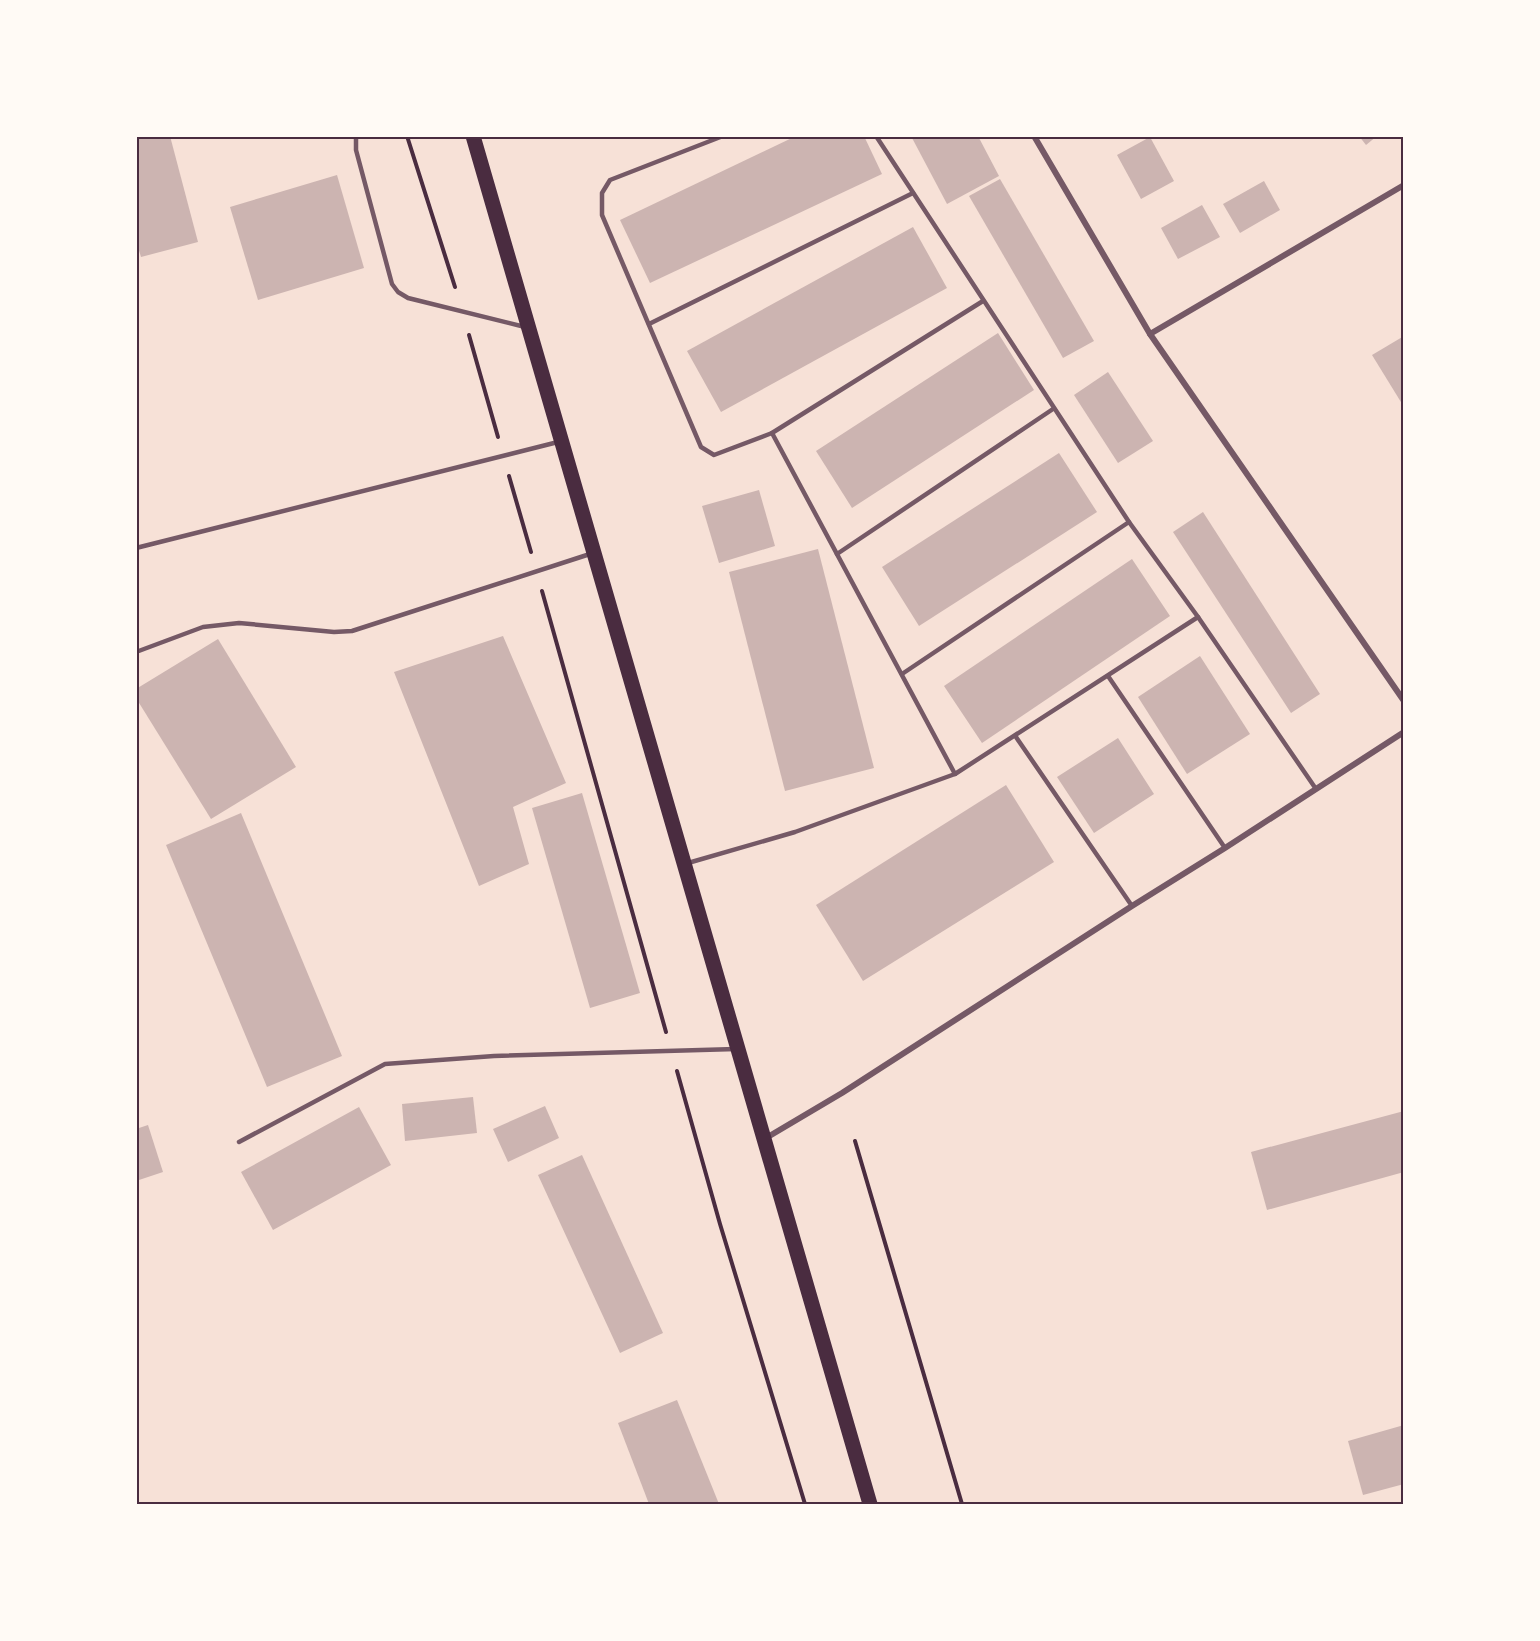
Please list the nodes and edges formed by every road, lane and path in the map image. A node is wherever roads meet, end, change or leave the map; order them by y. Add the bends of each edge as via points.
1 (356, 136) edge
2 (407, 136) edge
3 (473, 136) edge
4 (723, 136) edge
5 (876, 136) edge
6 (1034, 136) edge
7 (1404, 185) edge
8 (914, 193) junction
9 (983, 301) junction
10 (462, 311) junction
11 (649, 324) junction
12 (528, 327) junction
13 (1150, 334) junction
14 (1053, 408) junction
15 (772, 433) junction
16 (561, 442) junction
17 (504, 457) junction
18 (1129, 522) junction
19 (136, 548) edge
20 (593, 554) junction
21 (837, 554) junction
22 (536, 571) junction
23 (1198, 617) junction
24 (136, 652) edge
25 (902, 674) junction
26 (1108, 676) junction
27 (1404, 701) edge
28 (1404, 732) edge
29 (1016, 737) junction
30 (956, 774) junction
31 (1317, 789) junction
32 (1225, 849) junction
33 (686, 864) junction
34 (1132, 906) junction
35 (739, 1049) junction
36 (672, 1051) junction
37 (766, 1138) junction
38 (855, 1141) dead end
39 (239, 1142) dead end
40 (805, 1504) edge
41 (870, 1504) edge
42 (962, 1504) edge

1 - 10 lane via 356,150 392,284 408,298
2 - 10 path
3 - 12 main road
4 - 11 lane via 610,180 602,193 602,215
5 - 8 lane
6 - 13 street
7 - 13 street
8 - 9 lane
8 - 11 lane
9 - 14 lane
9 - 15 lane
10 - 12 lane
10 - 17 path
11 - 15 lane via 702,447 714,455
12 - 16 main road
13 - 27 street
14 - 18 lane
14 - 21 lane
15 - 21 lane
16 - 17 lane
16 - 20 main road
17 - 19 lane
17 - 22 path
18 - 23 lane
18 - 25 lane
20 - 22 lane
20 - 33 main road
21 - 25 lane
22 - 24 lane via 352,631 239,623 203,627
22 - 36 path
23 - 26 lane
23 - 31 lane
25 - 30 lane
26 - 29 lane
26 - 32 lane
28 - 31 street
29 - 30 lane
29 - 34 lane
30 - 33 lane via 795,832
31 - 32 street
32 - 34 street
33 - 35 main road
34 - 37 street
35 - 36 lane
35 - 37 main road
36 - 39 lane via 494,1056 385,1064
36 - 40 path
37 - 41 main road
38 - 42 path

